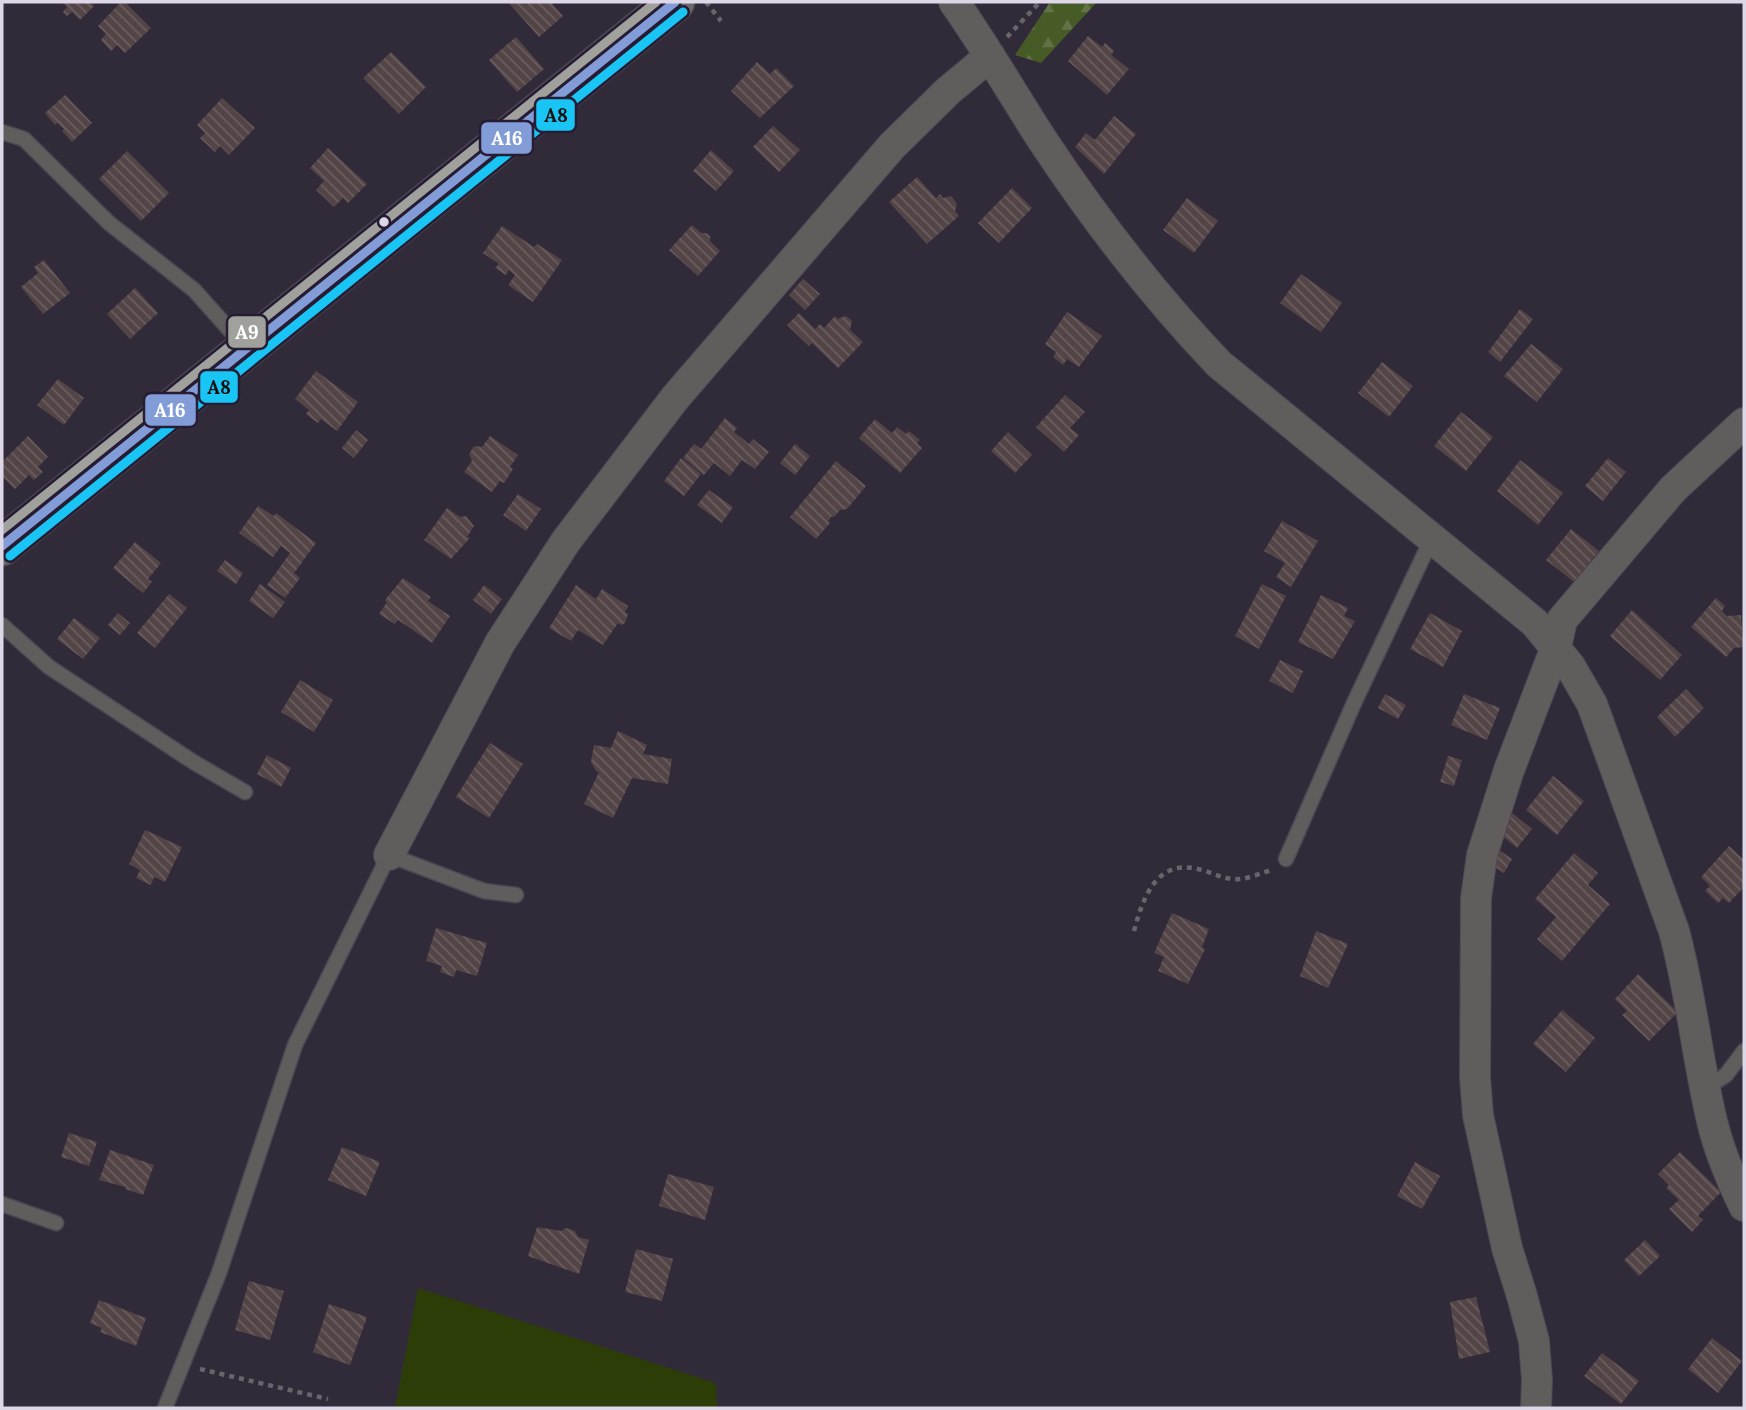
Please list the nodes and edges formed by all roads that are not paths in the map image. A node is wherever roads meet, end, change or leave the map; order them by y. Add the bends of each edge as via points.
1 (675, 2) edge
2 (954, 2) edge
3 (990, 56) junction
4 (2, 132) edge
5 (246, 348) junction
6 (1744, 423) edge
7 (1432, 538) junction
8 (2, 547) edge
9 (2, 625) edge
10 (1556, 647) junction
11 (245, 792) dead end
12 (389, 855) junction
13 (1286, 859) road end
14 (516, 895) dead end
15 (1744, 1051) edge
16 (1706, 1088) junction
17 (2, 1205) edge
18 (1744, 1206) edge
19 (56, 1223) dead end
20 (165, 1408) edge
21 (1536, 1408) edge

1 - 5 main road
2 - 3 street
3 - 7 street via 1085,203 1191,335 1219,364
3 - 12 street via 892,146 675,398 566,541 500,643
4 - 5 lane via 24,139 109,223 194,290
5 - 8 main road
6 - 10 street via 1673,489 1562,620
7 - 10 street via 1535,623
7 - 13 lane
9 - 11 lane via 49,667
10 - 16 street via 1592,704 1658,883 1684,968
10 - 21 street via 1509,770 1482,855 1476,898 1478,1115 1507,1248 1534,1341
12 - 14 lane via 484,891
12 - 20 lane via 295,1045 219,1273
15 - 16 lane via 1726,1075
16 - 18 street via 1728,1172
17 - 19 lane

